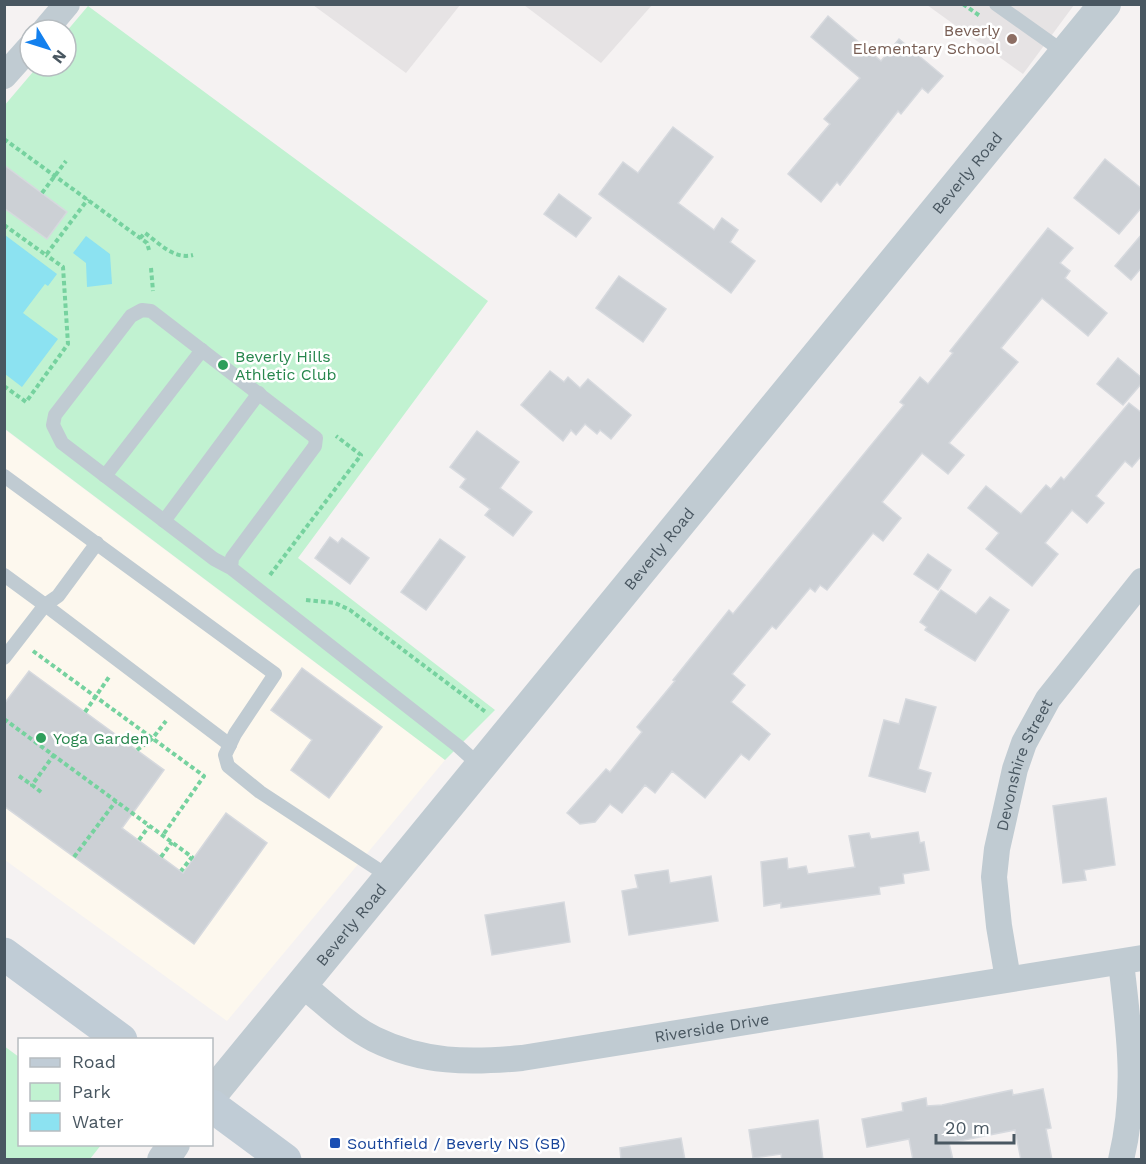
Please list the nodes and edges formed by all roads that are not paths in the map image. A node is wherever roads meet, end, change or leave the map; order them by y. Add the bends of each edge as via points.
1 (67, 4) edge
2 (996, 4) edge
3 (1105, 4) edge
4 (55, 18) edge
5 (1065, 53) junction
6 (18, 60) edge
7 (4, 76) edge
8 (202, 350) junction
9 (259, 393) junction
10 (4, 476) edge
11 (105, 476) junction
12 (164, 521) junction
13 (97, 543) junction
14 (231, 568) junction
15 (4, 575) edge
16 (1142, 581) edge
17 (45, 604) junction
18 (4, 657) edge
19 (230, 745) junction
20 (479, 765) junction
21 (388, 876) junction
22 (4, 954) edge
23 (1131, 960) edge
24 (1008, 979) junction
25 (301, 984) junction
26 (118, 1038) edge
27 (213, 1093) edge
28 (213, 1107) edge
29 (173, 1146) edge
30 (163, 1160) edge
31 (285, 1160) edge
32 (1121, 1160) edge

1 - 4 street
2 - 5 lane
3 - 5 street, Beverly Road
5 - 20 street, Beverly Road
6 - 7 street
8 - 9 lane
8 - 11 lane
8 - 11 lane via 152,311 142,310 131,316 55,415 53,425 62,443
9 - 12 lane
9 - 14 lane via 309,430 316,438 315,446 232,558
10 - 13 lane
11 - 12 lane
12 - 14 lane
13 - 17 lane via 58,596
13 - 19 lane via 275,674
14 - 20 lane
15 - 17 lane
16 - 24 street, Devonshire Street via 1048,699 1015,769 994,876
17 - 18 lane
17 - 19 lane
19 - 21 lane via 225,755 228,766 252,786
20 - 21 street, Beverly Road
21 - 25 street, Beverly Road
22 - 26 main road
23 - 24 street, Riverside Drive
23 - 32 street via 1131,1107
24 - 25 street, Riverside Drive via 522,1058 469,1063 436,1059 373,1038
25 - 27 street, Beverly Road
28 - 31 main road
29 - 30 street

